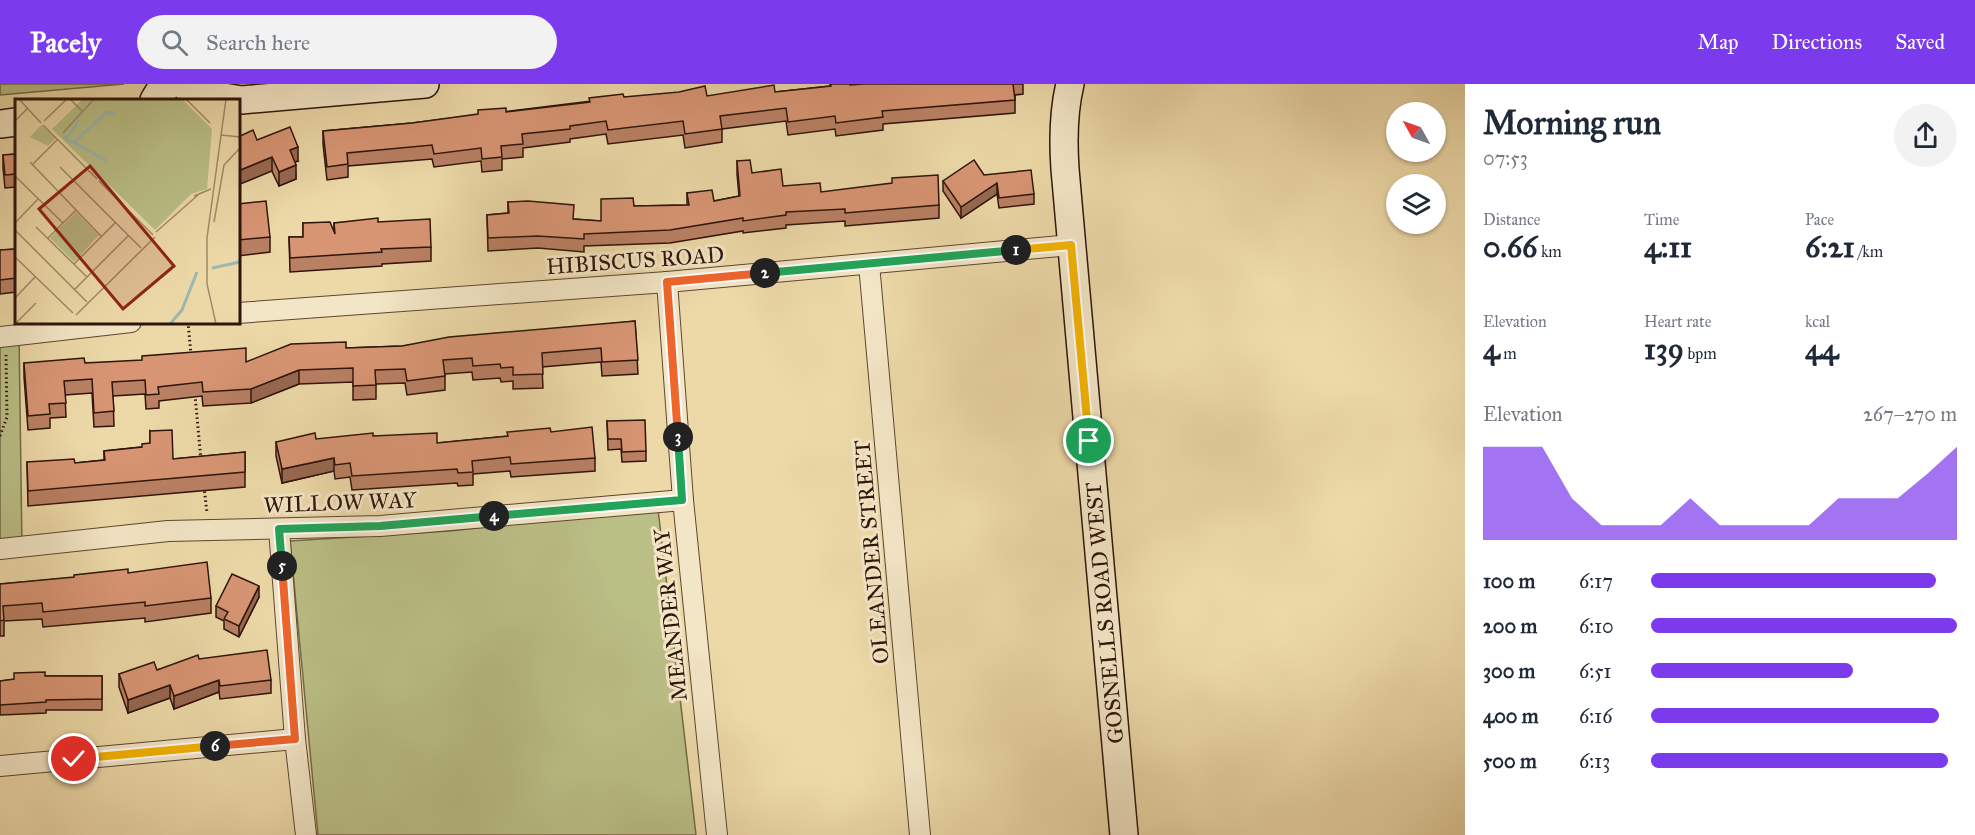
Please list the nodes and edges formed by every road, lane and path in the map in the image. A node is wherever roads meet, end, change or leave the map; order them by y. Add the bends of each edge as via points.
1 (425, 84) edge
2 (1065, 91) edge
3 (169, 94) edge
4 (228, 99) edge
5 (240, 100) edge
6 (15, 122) edge
7 (0, 124) edge
8 (1071, 245) junction
9 (869, 264) junction
10 (667, 282) junction
11 (240, 313) edge
12 (114, 324) edge
13 (188, 324) edge
14 (3, 337) edge
15 (192, 357) edge
16 (195, 392) edge
17 (0, 436) edge
18 (202, 461) edge
19 (204, 484) edge
20 (682, 500) junction
21 (279, 529) junction
22 (208, 530) junction
23 (0, 549) edge
24 (295, 739) junction
25 (0, 766) edge
26 (306, 835) edge
27 (717, 835) edge
28 (920, 835) edge
29 (1125, 835) edge

1 - 5 main road
2 - 8 main road, GOSNELLS ROAD WEST via 1063,134
3 - 4 main road
6 - 7 main road
8 - 9 street, HIBISCUS ROAD
8 - 29 main road, GOSNELLS ROAD WEST
9 - 10 street, HIBISCUS ROAD
9 - 28 street, OLEANDER STREET
10 - 11 street, HIBISCUS ROAD
10 - 20 street, MEANDER WAY
12 - 14 street
13 - 15 path
14 - 17 path via 7,417
16 - 18 path
19 - 22 path
20 - 21 street, WILLOW WAY via 380,526
20 - 27 street, MEANDER WAY
21 - 22 street, WILLOW WAY
21 - 24 street
22 - 23 street, WILLOW WAY
24 - 25 street
24 - 26 street

